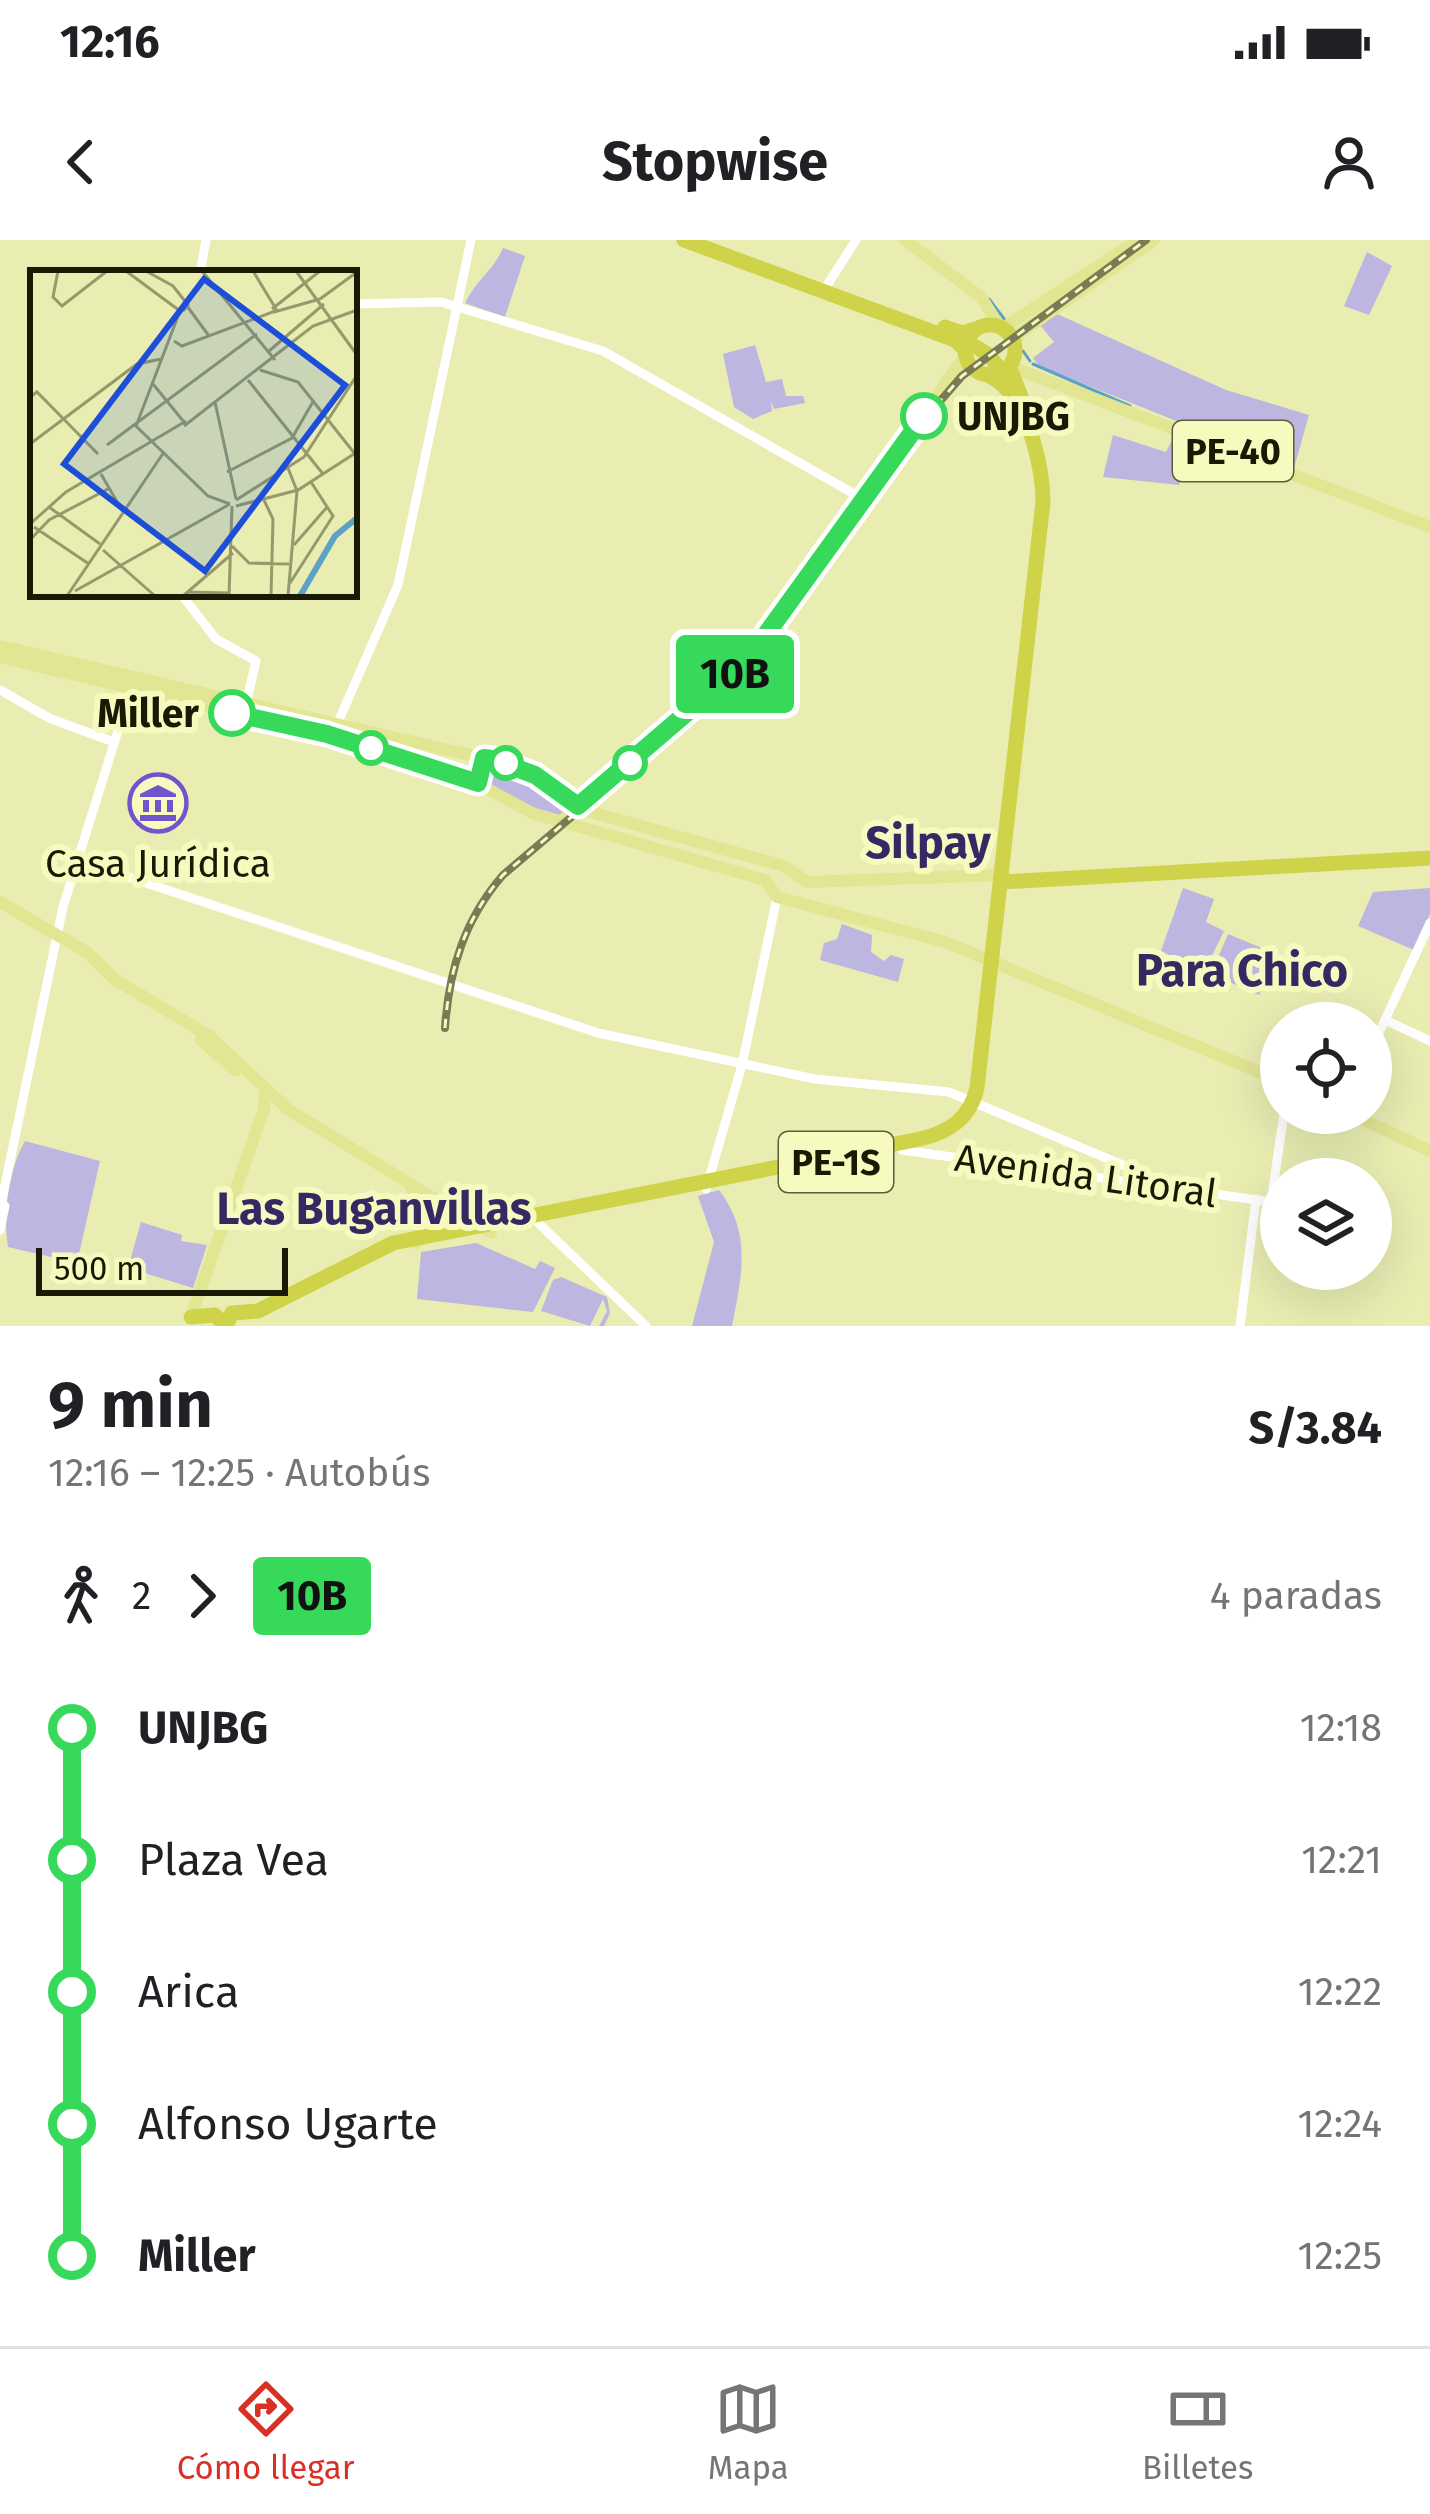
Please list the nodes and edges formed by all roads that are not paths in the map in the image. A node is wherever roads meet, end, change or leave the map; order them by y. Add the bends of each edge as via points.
1 (206, 240) edge
2 (471, 240) edge
3 (684, 240) edge
4 (699, 240) edge
5 (854, 240) edge
6 (905, 240) edge
7 (1138, 240) edge
8 (1154, 240) edge
9 (201, 270) edge
10 (824, 286) junction
11 (357, 304) edge
12 (989, 304) junction
13 (456, 305) junction
14 (896, 314) junction
15 (1002, 327) junction
16 (979, 328) junction
17 (966, 352) junction
18 (1012, 357) junction
19 (984, 374) junction
20 (1040, 455) junction
21 (880, 475) junction
22 (862, 499) junction
23 (1430, 527) edge
24 (183, 597) edge
25 (0, 646) edge
26 (0, 657) edge
27 (54, 663) junction
28 (133, 683) junction
29 (0, 690) edge
30 (244, 710) junction
31 (335, 731) junction
32 (114, 742) junction
33 (378, 742) junction
34 (580, 807) junction
35 (624, 821) junction
36 (562, 822) junction
37 (658, 831) junction
38 (620, 839) junction
39 (653, 848) junction
40 (1430, 854) edge
41 (77, 860) junction
42 (784, 866) junction
43 (1004, 879) junction
44 (765, 880) junction
45 (791, 893) junction
46 (0, 906) edge
47 (1430, 923) edge
48 (56, 937) junction
49 (994, 961) junction
50 (1392, 1004) edge
51 (1392, 1020) edge
52 (1430, 1038) edge
53 (742, 1065) junction
54 (1260, 1072) edge
55 (266, 1100) junction
56 (977, 1102) junction
57 (1392, 1133) edge
58 (1281, 1134) edge
59 (15, 1147) junction
60 (912, 1147) junction
61 (1430, 1151) edge
62 (710, 1181) junction
63 (1175, 1187) junction
64 (421, 1195) junction
65 (1256, 1199) junction
66 (0, 1209) edge
67 (535, 1221) junction
68 (0, 1230) edge
69 (490, 1230) junction
70 (416, 1242) junction
71 (188, 1318) edge
72 (244, 1319) edge
73 (226, 1326) edge
74 (645, 1326) edge
75 (1240, 1326) edge

1 - 9 street
2 - 13 street
3 - 14 highway
4 - 10 highway
5 - 10 street
6 - 12 main road
7 - 15 main road via 1015,326
8 - 18 main road via 1020,333
10 - 14 highway
11 - 13 street
12 - 15 main road
12 - 16 main road
13 - 22 street via 603,351
13 - 31 street via 398,585
14 - 16 highway via 962,332
14 - 17 highway
14 - 20 highway via 974,344 998,364
15 - 16 highway
15 - 18 highway
16 - 17 highway
17 - 19 highway
17 - 21 main road
18 - 19 highway
18 - 20 highway
18 - 23 main road, PE-40
19 - 20 highway via 1010,392
19 - 21 main road via 955,381
20 - 43 highway via 1034,609
21 - 22 main road
22 - 34 main road via 746,662
24 - 30 street via 211,635 256,661
25 - 27 main road
26 - 27 main road
27 - 28 main road
28 - 30 main road
28 - 32 street
29 - 32 street
30 - 31 main road
31 - 33 main road
32 - 41 street
33 - 34 main road via 492,759 535,775
33 - 36 main road
34 - 35 main road
34 - 36 main road
35 - 37 main road
35 - 38 main road
36 - 38 main road
37 - 39 main road
37 - 42 main road
38 - 39 main road
39 - 44 main road
40 - 43 highway
41 - 48 street
41 - 53 street via 598,1033
42 - 44 main road
42 - 45 main road
43 - 45 main road
43 - 49 highway
44 - 45 main road
45 - 49 main road
45 - 53 street
46 - 48 main road
47 - 50 street
48 - 55 main road via 208,1035
48 - 59 street
49 - 54 main road
49 - 56 highway
51 - 52 street
53 - 56 street via 837,1083 926,1087
53 - 62 street
55 - 64 main road
55 - 71 main road
56 - 60 highway, PE-1S via 956,1133
56 - 63 street
57 - 61 main road
58 - 65 street, Avenida Litoral via 1271,1202
59 - 66 street
59 - 68 street
60 - 62 highway, PE-1S
60 - 63 street, Avenida Litoral
62 - 67 highway, PE-1S
63 - 65 street, Avenida Litoral
64 - 69 main road
64 - 70 main road
65 - 75 street
67 - 69 highway, PE-1S
67 - 74 street
69 - 70 highway, PE-1S
70 - 72 highway, PE-1S
71 - 72 highway
71 - 73 highway via 215,1315
72 - 73 highway, PE-1S via 228,1316

